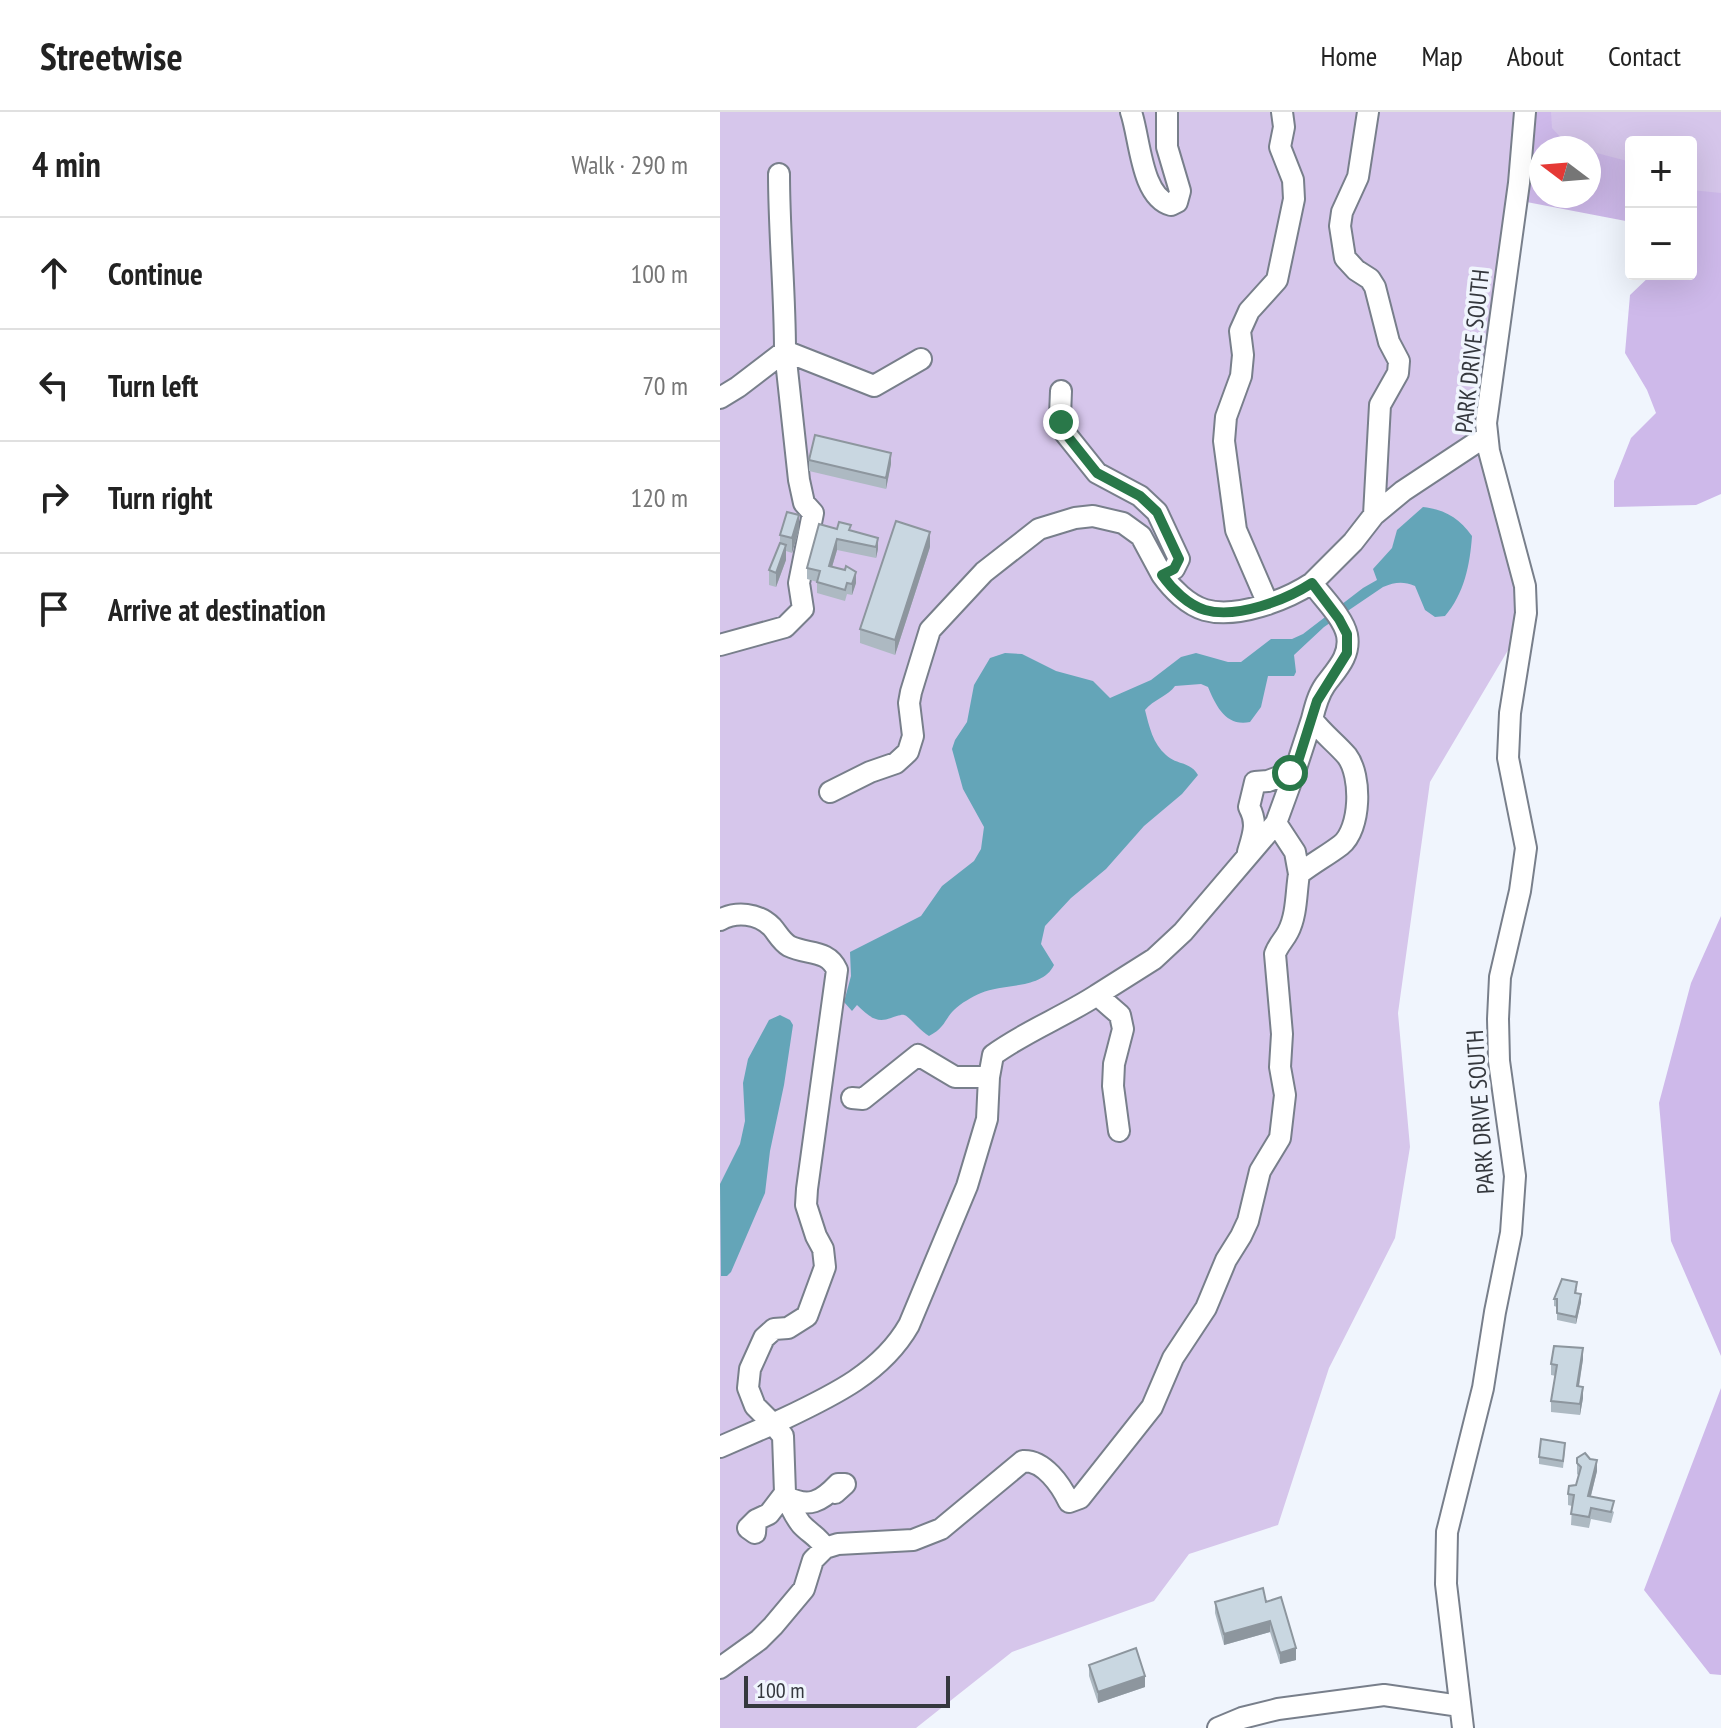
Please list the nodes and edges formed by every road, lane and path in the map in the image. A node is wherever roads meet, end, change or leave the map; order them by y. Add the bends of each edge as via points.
1 (1131, 112) edge
2 (1167, 112) edge
3 (1282, 112) edge
4 (1368, 112) edge
5 (1525, 112) edge
6 (779, 174) dead end
7 (785, 351) junction
8 (921, 359) dead end
9 (1061, 391) dead end
10 (720, 398) edge
11 (1477, 442) dead end
12 (1374, 515) junction
13 (1162, 575) junction
14 (1312, 583) junction
15 (1268, 604) junction
16 (720, 645) edge
17 (1312, 719) junction
18 (1295, 771) junction
19 (830, 792) dead end
20 (1276, 823) junction
21 (1246, 860) junction
22 (1299, 874) junction
23 (720, 920) edge
24 (1097, 995) junction
25 (989, 1077) junction
26 (852, 1098) dead end
27 (1119, 1131) dead end
28 (773, 1424) junction
29 (720, 1447) edge
30 (835, 1493) dead end
31 (786, 1495) junction
32 (756, 1520) dead end
33 (825, 1548) junction
34 (720, 1668) edge
35 (1460, 1706) junction
36 (1218, 1728) edge
37 (1463, 1728) edge

1 - 2 street via 1148,182 1171,205 1180,191 1167,147
3 - 15 street via 1280,147 1294,199 1277,280 1249,311 1240,331 1241,376 1226,417 1224,441 1236,530
4 - 12 street via 1358,177 1340,226 1345,258 1375,287 1399,361 1380,405
5 - 35 street, PARK DRIVE SOUTH via 1486,423 1525,586 1508,758 1526,848 1500,977 1498,1019 1515,1176 1511,1233 1483,1388 1447,1532 1446,1584
6 - 7 street
7 - 8 street via 874,386
7 - 10 street
7 - 16 street via 799,480 804,503 813,513 799,583 803,609 785,627
9 - 13 street via 1063,428 1084,458 1097,473 1140,496 1163,520 1179,559
11 - 12 street
12 - 14 street
13 - 15 street via 1182,597 1205,610
13 - 19 street via 1141,536 1123,523 1084,517 1039,529 984,572 930,630 909,703 913,736 908,752 896,763
14 - 15 street
14 - 17 street via 1347,634 1347,653 1324,686
17 - 18 street
17 - 22 street via 1354,769 1356,817 1344,844
18 - 20 street
18 - 21 street via 1255,782 1249,807 1255,830
20 - 21 street
20 - 22 street via 1295,852
21 - 24 street via 1154,959
22 - 33 street via 1293,918 1275,954 1285,1095 1280,1138 1260,1171 1241,1236 1152,1407 1080,1498 1069,1502 1058,1481 1023,1461 941,1529 913,1540
23 - 28 street via 732,914 760,919 791,947 825,955 837,970 806,1205 825,1267 807,1316 764,1338 750,1369 748,1388 755,1406
24 - 25 street via 993,1055
24 - 27 street via 1120,1015 1123,1029 1113,1086
25 - 26 street via 955,1077 918,1055 863,1099
25 - 28 street via 987,1119 967,1186 897,1346 878,1366
28 - 29 street
28 - 31 street via 783,1436
30 - 31 street via 845,1484 801,1504
31 - 32 street
31 - 33 street via 803,1525
33 - 34 street via 813,1560 804,1589 773,1626
35 - 36 street via 1384,1695 1278,1709
35 - 37 street, PARK DRIVE SOUTH

